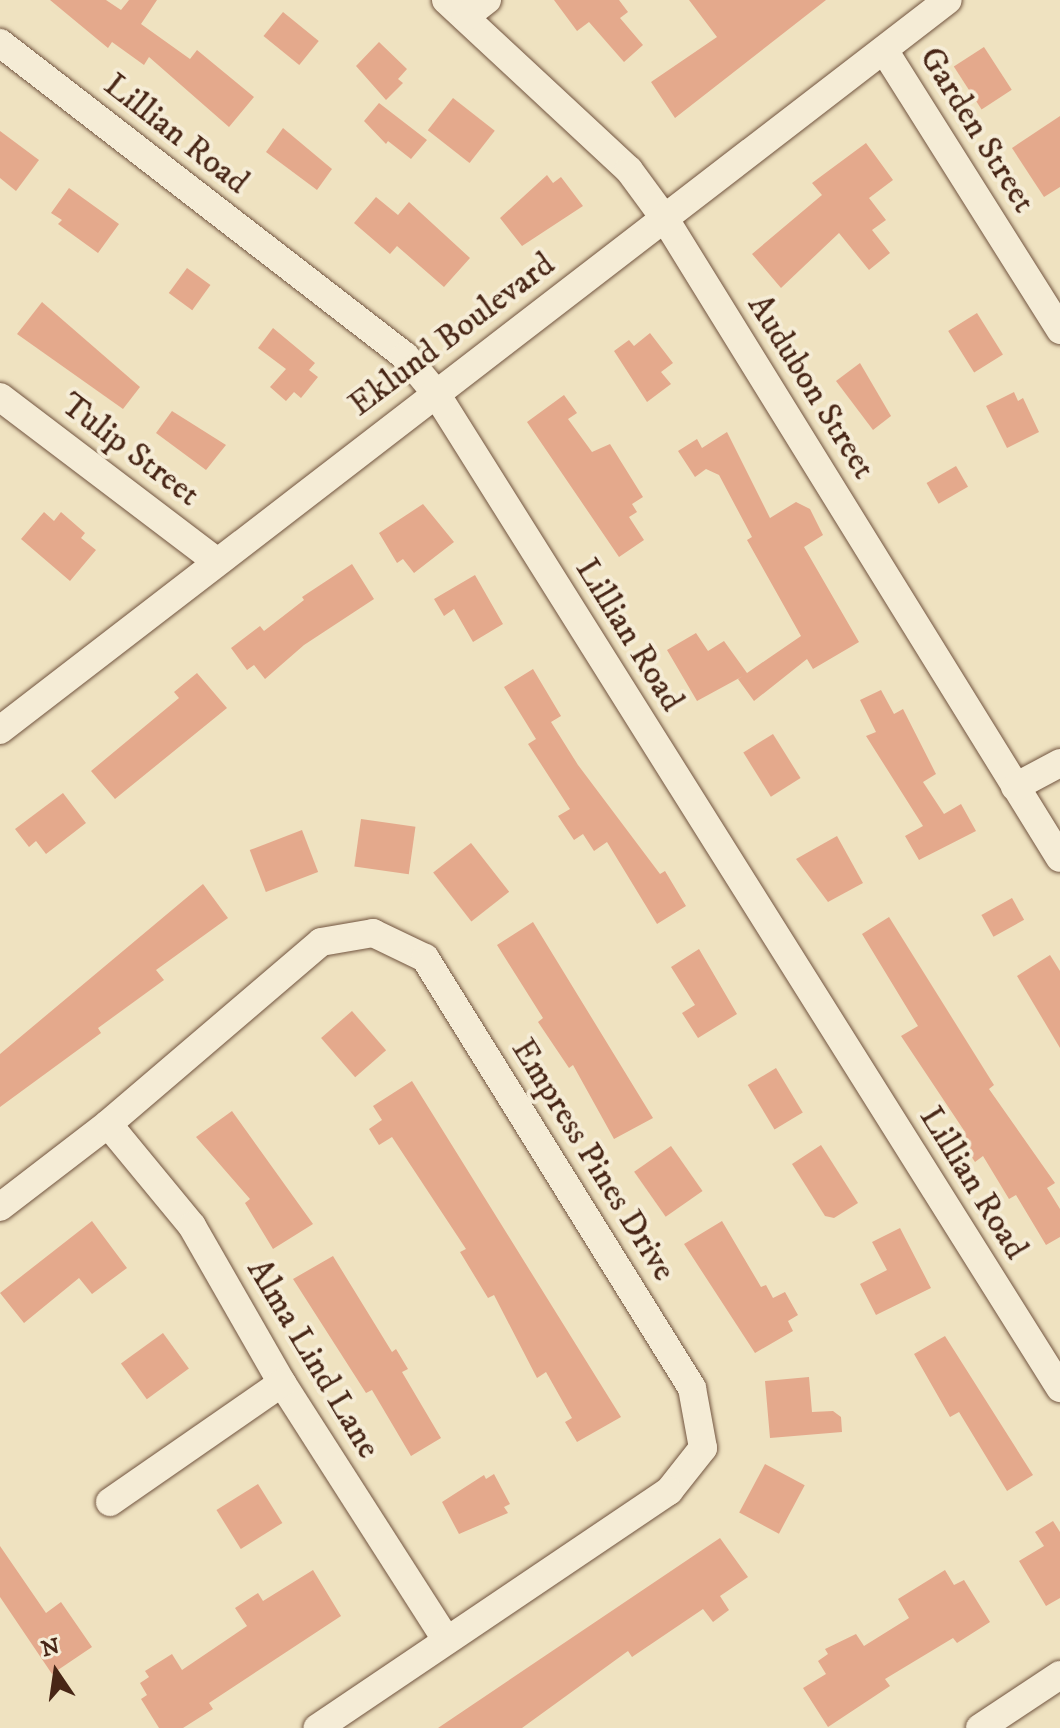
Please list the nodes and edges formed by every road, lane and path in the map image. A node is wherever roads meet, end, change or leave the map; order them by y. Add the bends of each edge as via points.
1 (487, 0) edge
2 (948, 0) edge
3 (455, 9) edge
4 (0, 43) edge
5 (884, 50) junction
6 (665, 219) junction
7 (1060, 330) edge
8 (435, 392) junction
9 (0, 397) edge
10 (216, 561) junction
11 (0, 730) edge
12 (1060, 763) edge
13 (1015, 787) junction
14 (1060, 858) edge
15 (108, 1124) junction
16 (0, 1207) edge
17 (282, 1383) junction
18 (1060, 1388) edge
19 (110, 1502) dead end
20 (446, 1639) junction
21 (1060, 1675) edge
22 (317, 1728) edge
23 (980, 1728) edge

1 - 3 street
2 - 5 street, Eklund Boulevard
3 - 6 street, Audubon Street via 629,170
4 - 8 street, Lillian Road via 405,356
5 - 6 street, Eklund Boulevard
5 - 7 street, Garden Street
6 - 8 street, Eklund Boulevard
6 - 13 street, Audubon Street
8 - 10 street, Eklund Boulevard
8 - 18 street, Lillian Road
9 - 10 street, Tulip Street
10 - 11 street, Eklund Boulevard
12 - 13 street
13 - 14 street, Audubon Street
15 - 16 street, Empress Pines Drive
15 - 17 street, Alma Lind Lane via 192,1226
15 - 20 street, Empress Pines Drive via 321,942 373,933 425,958 692,1388 703,1448 669,1491
17 - 19 street
17 - 20 street, Alma Lind Lane
20 - 22 street, Empress Pines Drive
21 - 23 street

